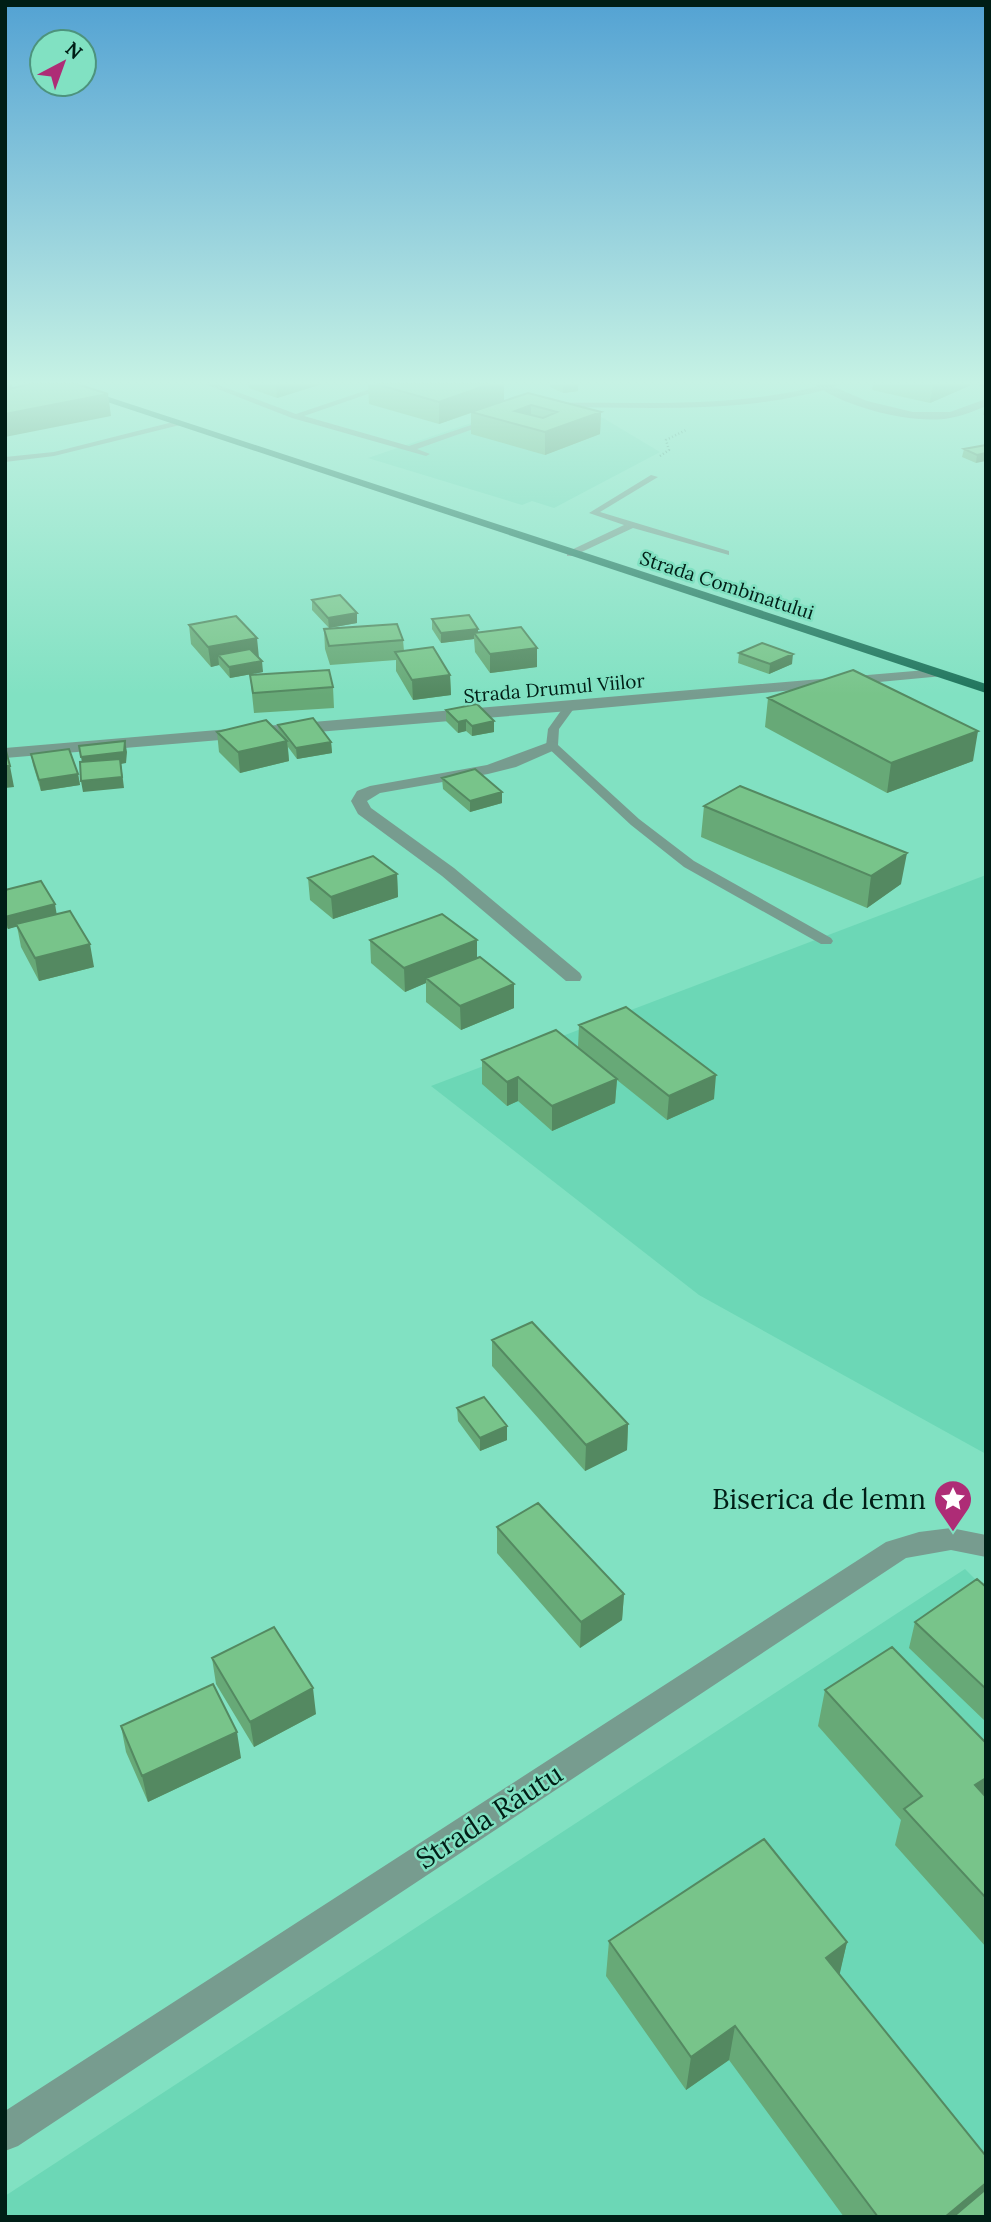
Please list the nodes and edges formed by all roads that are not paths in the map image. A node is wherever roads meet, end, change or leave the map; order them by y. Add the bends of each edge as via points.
1 (371, 488) edge
2 (635, 488) edge
3 (632, 525) junction
4 (726, 553) dead end
5 (569, 554) junction
6 (938, 673) junction
7 (986, 689) edge
8 (569, 707) junction
9 (552, 746) junction
10 (5, 753) edge
11 (826, 941) dead end
12 (573, 977) dead end
13 (986, 1546) edge
14 (5, 2133) edge

1 - 5 main road, Strada Combinatului
2 - 3 lane via 593,513
3 - 4 lane
3 - 5 lane
5 - 6 main road, Strada Combinatului
6 - 7 main road, Strada Combinatului
6 - 8 street, Strada Drumul Viilor
8 - 9 lane via 554,724
8 - 10 street, Strada Drumul Viilor
9 - 11 lane via 689,864
9 - 12 street via 521,760 376,789 359,801 364,811 448,872
13 - 14 street, Strada Răutu via 929,1539 896,1550

